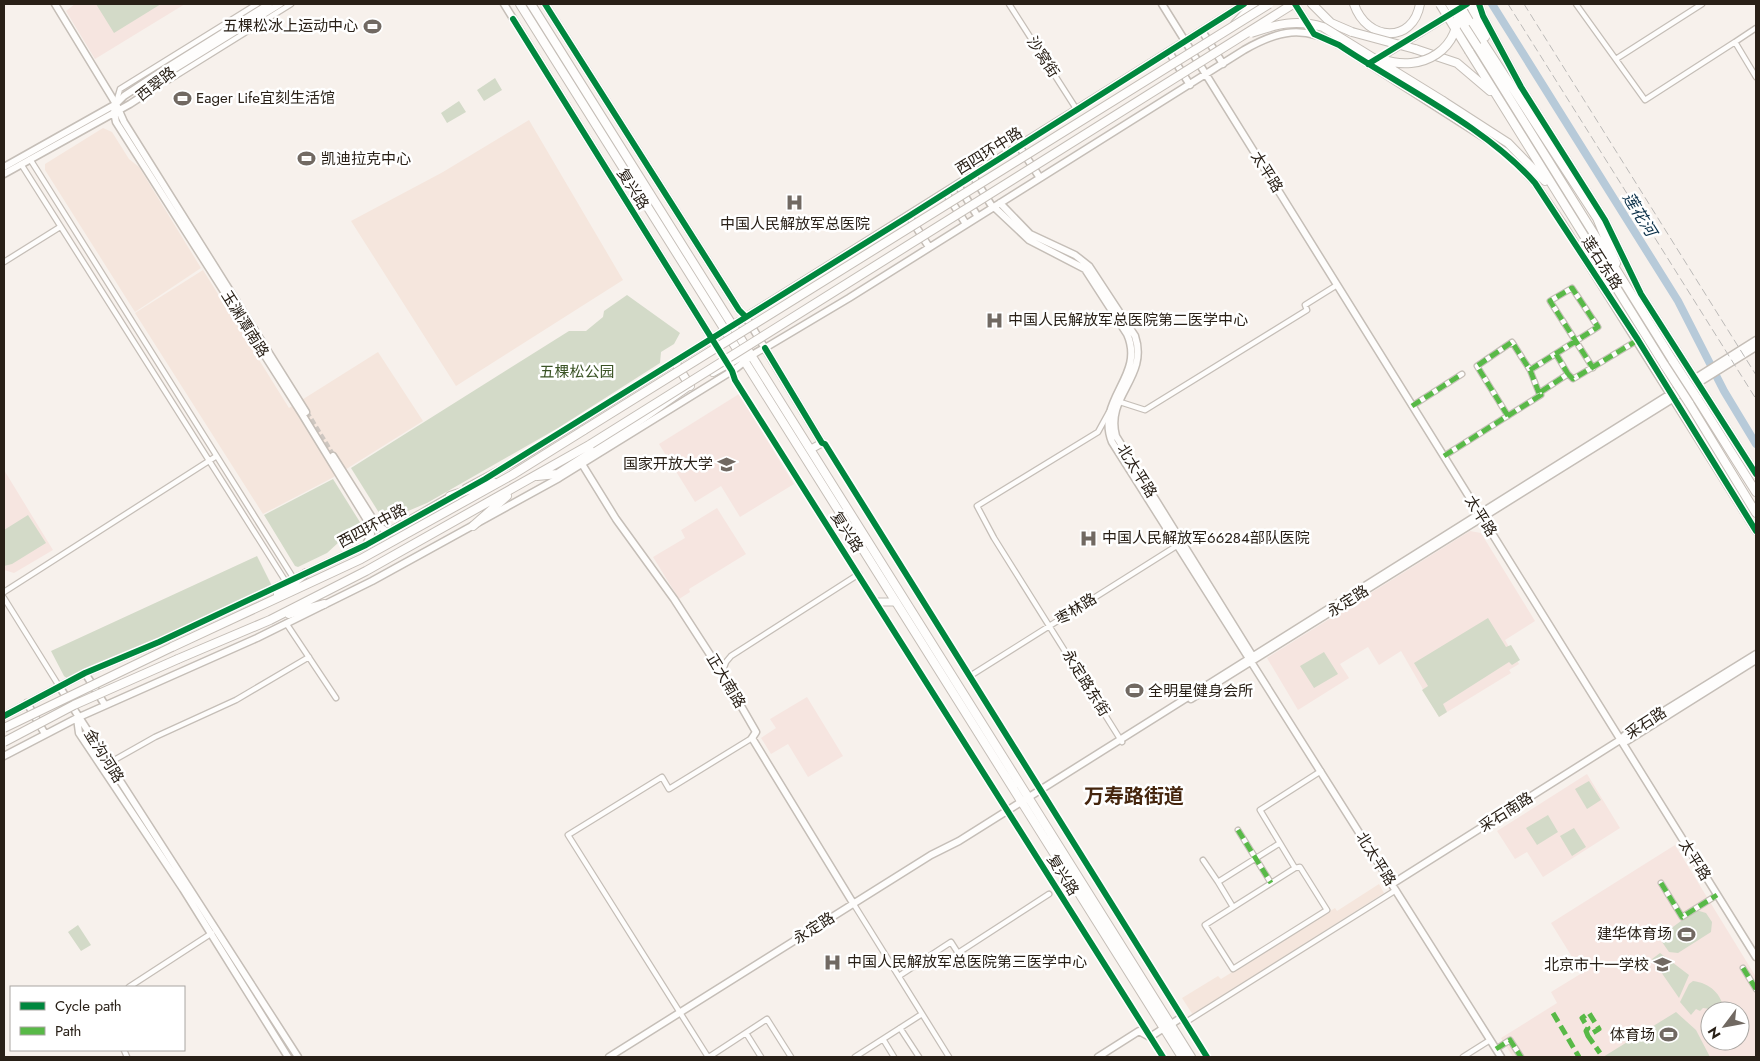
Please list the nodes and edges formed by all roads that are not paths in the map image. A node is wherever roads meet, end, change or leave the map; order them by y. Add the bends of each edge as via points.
1 (54, 4) edge
2 (257, 4) edge
3 (269, 4) edge
4 (280, 4) edge
5 (291, 4) edge
6 (504, 4) edge
7 (520, 4) edge
8 (531, 4) edge
9 (545, 4) edge
10 (1009, 4) edge
11 (1162, 4) edge
12 (1244, 4) edge
13 (1254, 4) edge
14 (1269, 4) edge
15 (1294, 4) edge
16 (1312, 4) edge
17 (1354, 4) edge
18 (1420, 4) edge
19 (1440, 4) edge
20 (1450, 4) edge
21 (1458, 4) edge
22 (1469, 4) edge
23 (1479, 4) edge
24 (1576, 4) edge
25 (1702, 4) edge
26 (1471, 18) junction
27 (1230, 28) junction
28 (1756, 28) edge
29 (1202, 31) junction
30 (1314, 34) junction
31 (1238, 38) junction
32 (1185, 41) junction
33 (1734, 42) junction
34 (1364, 51) junction
35 (1169, 52) junction
36 (1616, 59) junction
37 (1223, 64) junction
38 (1368, 64) junction
39 (1206, 75) junction
40 (1756, 76) edge
41 (162, 80) junction
42 (1190, 85) junction
43 (1502, 105) junction
44 (116, 108) junction
45 (1077, 110) junction
46 (1020, 146) junction
47 (28, 156) junction
48 (19, 161) junction
49 (4, 167) edge
50 (4, 174) edge
51 (973, 176) junction
52 (1040, 178) junction
53 (958, 185) junction
54 (946, 193) junction
55 (1560, 198) junction
56 (996, 206) junction
57 (909, 216) junction
58 (978, 217) junction
59 (966, 224) junction
60 (60, 227) junction
61 (929, 247) junction
62 (4, 262) edge
63 (1622, 279) junction
64 (1337, 285) junction
65 (746, 317) junction
66 (734, 325) junction
67 (724, 331) junction
68 (712, 339) junction
69 (1638, 340) junction
70 (1756, 340) edge
71 (1576, 341) junction
72 (1756, 347) edge
73 (765, 348) junction
74 (751, 353) junction
75 (1556, 354) junction
76 (742, 359) junction
77 (675, 362) junction
78 (1593, 368) junction
79 (1717, 368) junction
80 (1530, 370) junction
81 (1462, 374) dead end
82 (1568, 374) junction
83 (1697, 381) junction
84 (690, 386) junction
85 (1539, 393) junction
86 (1673, 397) junction
87 (1116, 400) junction
88 (1412, 406) junction
89 (1109, 411) junction
90 (306, 412) tunnel mouth
91 (1508, 416) junction
92 (822, 443) joint
93 (811, 449) junction
94 (333, 456) tunnel mouth
95 (1444, 456) junction
96 (215, 457) junction
97 (208, 462) junction
98 (582, 464) junction
99 (1756, 474) edge
100 (512, 475) junction
101 (536, 476) junction
102 (520, 486) junction
103 (1756, 492) edge
104 (450, 496) junction
105 (1756, 513) edge
106 (1480, 516) junction
107 (473, 526) junction
108 (1756, 531) edge
109 (389, 533) junction
110 (1179, 544) junction
111 (366, 545) junction
112 (306, 573) junction
113 (859, 574) dead end
114 (294, 579) junction
115 (286, 582) junction
116 (4, 592) edge
117 (4, 598) edge
118 (877, 602) dead end
119 (895, 602) junction
120 (264, 604) junction
121 (324, 604) junction
122 (270, 620) junction
123 (286, 623) junction
124 (1050, 625) junction
125 (1756, 654) edge
126 (309, 657) junction
127 (1250, 658) junction
128 (1756, 660) edge
129 (85, 673) junction
130 (722, 673) junction
131 (970, 676) dead end
132 (59, 686) junction
133 (336, 698) dead end
134 (27, 703) junction
135 (105, 705) junction
136 (4, 716) edge
137 (77, 718) junction
138 (4, 728) edge
139 (45, 734) junction
140 (752, 738) junction
141 (1121, 740) junction
142 (1620, 740) junction
143 (4, 742) edge
144 (4, 756) edge
145 (109, 763) junction
146 (1321, 771) junction
147 (1026, 800) junction
148 (1238, 830) dead end
149 (1280, 843) junction
150 (1255, 859) junction
151 (1203, 860) dead end
152 (1295, 868) junction
153 (1218, 882) junction
154 (1271, 883) junction
155 (1661, 884) dead end
156 (1394, 887) junction
157 (1049, 894) dead end
158 (1717, 895) junction
159 (853, 903) junction
160 (1233, 907) junction
161 (217, 930) junction
162 (1756, 957) edge
163 (1744, 968) dead end
164 (898, 976) junction
165 (131, 986) edge
166 (1756, 989) edge
167 (680, 1013) junction
168 (922, 1014) junction
169 (1184, 1020) joint
170 (1167, 1027) junction
171 (900, 1028) junction
172 (746, 1033) junction
173 (882, 1039) junction
174 (1490, 1040) junction
175 (1496, 1049) junction
176 (861, 1056) edge
177 (288, 1057) edge
178 (298, 1057) edge
179 (609, 1057) edge
180 (708, 1057) edge
181 (760, 1057) edge
182 (791, 1057) edge
183 (855, 1057) edge
184 (894, 1057) edge
185 (919, 1057) edge
186 (950, 1057) edge
187 (1098, 1057) edge
188 (1182, 1057) edge
189 (1191, 1057) edge
190 (1464, 1057) edge
191 (1501, 1057) edge
192 (1521, 1057) edge

1 - 44 street, 玉渊潭南路
2 - 44 street via 120,89
3 - 44 street, 西翠路 via 124,96
4 - 41 street, 西翠路 via 172,70
5 - 41 street via 168,80
6 - 68 street, 复兴路
7 - 67 highway, 复兴路
8 - 66 highway, 复兴路
9 - 65 street, 复兴路
10 - 45 street, 沙窝街
11 - 32 street
12 - 29 street, 西四环中路
13 - 27 highway, bridge
14 - 27 highway, 西四环中路, bridge
15 - 30 street
15 - 31 highway, bridge
16 - 43 highway, bridge via 1331,23 1352,32 1449,59 1467,69
17 - 18 highway via 1364,24 1382,33 1395,33 1406,28 1416,16
19 - 43 highway, 莲石东路, bridge
20 - 63 highway, 莲石东路, bridge
21 - 26 highway, bridge
21 - 34 highway, bridge via 1453,34 1442,50 1427,60 1404,64
22 - 26 highway
22 - 38 street
23 - 83 street, 莲石东路 via 1521,87 1605,220 1629,273
24 - 36 street
25 - 36 street
26 - 63 highway via 1597,218
27 - 100 highway, 西四环中路, bridge
28 - 33 street
29 - 32 street, 西四环中路
29 - 37 street
30 - 37 street via 1284,32
30 - 38 street via 1340,45
31 - 34 highway, bridge via 1278,24 1308,22
31 - 101 highway, bridge
32 - 35 street, 西四环中路
32 - 39 street, 太平路
33 - 36 street via 1645,100
33 - 40 street
34 - 55 highway, bridge via 1508,143
35 - 42 street
35 - 45 street, 西四环中路
37 - 39 street
38 - 69 street, 莲石东路 via 1492,142 1521,166 1546,198
39 - 42 street
39 - 64 street, 太平路
41 - 44 street, 西翠路 via 150,91
42 - 52 street
43 - 55 highway, 莲石东路
44 - 47 street, 西翠路
44 - 90 street, 玉渊潭南路
44 - 111 street, 玉渊潭南路 via 116,122 134,152 370,525 371,534
45 - 46 street, 西四环中路
46 - 51 street, 西四环中路
46 - 52 street
47 - 48 street, 西翠路
47 - 96 street
48 - 49 street, 西翠路
48 - 50 street, 西翠路
48 - 60 street
51 - 53 street, 西四环中路
51 - 56 street, 北太平路
52 - 56 street
53 - 54 street, 西四环中路
53 - 58 street
54 - 57 street, 西四环中路
54 - 59 street
55 - 105 highway, 莲石东路, bridge
56 - 58 street
56 - 87 street, 北太平路 via 1030,234 1076,255 1090,266 1135,336 1137,364
57 - 61 street
57 - 65 street, 西四环中路
58 - 59 street
59 - 61 street
60 - 62 street
60 - 97 street
61 - 73 street
63 - 103 highway, 莲石东路, bridge
64 - 87 street via 1305,305 1307,310 1145,410
64 - 88 street, 太平路
65 - 66 street, 西四环中路
65 - 73 street, 复兴路
66 - 67 street, 西四环中路
66 - 74 highway, 复兴路
67 - 68 street, 西四环中路
67 - 76 highway, 复兴路
68 - 77 street, 西四环中路
69 - 78 street
69 - 86 street, 莲石东路
70 - 79 street
71 - 71 street via 1550,301 1572,288 1598,327
71 - 75 street
71 - 78 street
72 - 79 street
73 - 74 street
73 - 92 street
74 - 76 highway
74 - 93 highway, 复兴路
75 - 80 street
75 - 82 street
76 - 84 highway
76 - 98 street
76 - 119 highway, 复兴路
77 - 84 highway
77 - 104 street, 西四环中路 via 516,460
78 - 82 street via 1573,379
79 - 83 street, 永定路
80 - 85 street
80 - 91 street via 1512,342 1476,366
81 - 88 street
82 - 85 street
83 - 86 street, 永定路
83 - 99 street, 莲石东路
84 - 101 highway via 558,474
85 - 91 street via 1541,395
86 - 106 street, 永定路
86 - 108 street, 莲石东路
87 - 89 street, 北太平路
87 - 110 street, 北太平路 via 1113,423 1116,436
88 - 95 street, 太平路
89 - 110 street, 北太平路 via 1112,442
89 - 124 street, 永定路东街 via 1098,432 977,506
91 - 95 street
92 - 93 main road
93 - 147 highway, 复兴路
94 - 109 street via 376,524
95 - 106 street, 太平路
96 - 97 street
96 - 114 street
97 - 115 street
97 - 116 street
98 - 107 street
98 - 130 street, 正大南路
100 - 104 highway
100 - 120 highway, 西四环中路 via 361,559
101 - 102 highway
102 - 107 highway
102 - 122 highway
104 - 109 street, 西四环中路
106 - 127 street, 永定路
106 - 142 street, 太平路
107 - 121 street
109 - 111 street, 西四环中路
110 - 124 street, 枣林路
110 - 127 street, 北太平路
111 - 112 street, 西四环中路
112 - 114 street, 西四环中路
112 - 120 highway
113 - 130 street via 731,656
114 - 115 street, 西四环中路
115 - 129 street, 西四环中路
117 - 132 street
118 - 119 main road
119 - 147 highway, 复兴路
120 - 138 highway, 西四环中路, bridge
121 - 122 highway
121 - 123 street
122 - 143 highway, bridge via 74,706
123 - 126 street
123 - 135 street
124 - 131 street, 枣林路
124 - 141 street, 永定路东街
125 - 142 street, 采石路
126 - 133 street
126 - 145 street via 236,700
127 - 141 street, 永定路
127 - 146 street, 北太平路
128 - 142 street, 采石路 via 1627,740
129 - 132 street, 西四环中路
129 - 135 street
130 - 140 street, 正大南路 via 756,732
132 - 134 street, 西四环中路
132 - 137 street
134 - 136 street, 西四环中路
134 - 139 street
135 - 137 street
137 - 139 street
137 - 145 street, 金沟河路 via 88,728
137 - 177 street, 金沟河路 via 79,733 183,889
139 - 144 street
140 - 159 street, 正大南路
140 - 167 street via 669,789 662,777 568,835
141 - 147 street, 永定路
142 - 156 street, 采石南路
142 - 158 street, 太平路
145 - 161 street, 金沟河路
146 - 149 street via 1260,810
146 - 156 street, 北太平路
147 - 159 street, 永定路
147 - 170 highway, 复兴路
148 - 150 street
149 - 150 street
149 - 152 street
150 - 153 street
150 - 154 street
151 - 153 street
152 - 154 street
152 - 160 street via 1300,867 1327,910 1233,969 1205,925
153 - 160 street
154 - 160 street
155 - 158 street via 1682,917
156 - 169 street
156 - 174 street, 北太平路
157 - 164 street via 958,953 951,942
158 - 162 street, 太平路
159 - 164 street
159 - 167 street, 永定路
161 - 165 street
161 - 178 street, 金沟河路
163 - 166 street
164 - 168 street
167 - 179 street, 永定路
167 - 180 street
168 - 171 street
168 - 186 street
169 - 170 street
170 - 187 street via 1150,1037 1139,1031
170 - 188 highway, 复兴路
170 - 189 highway, 复兴路
171 - 173 street
171 - 185 street
172 - 180 street
172 - 181 street
172 - 182 street via 767,1019
173 - 176 street
173 - 184 street
174 - 175 street, 北太平路
174 - 190 street
175 - 191 street, 北太平路
175 - 192 street via 1510,1040
176 - 183 street

